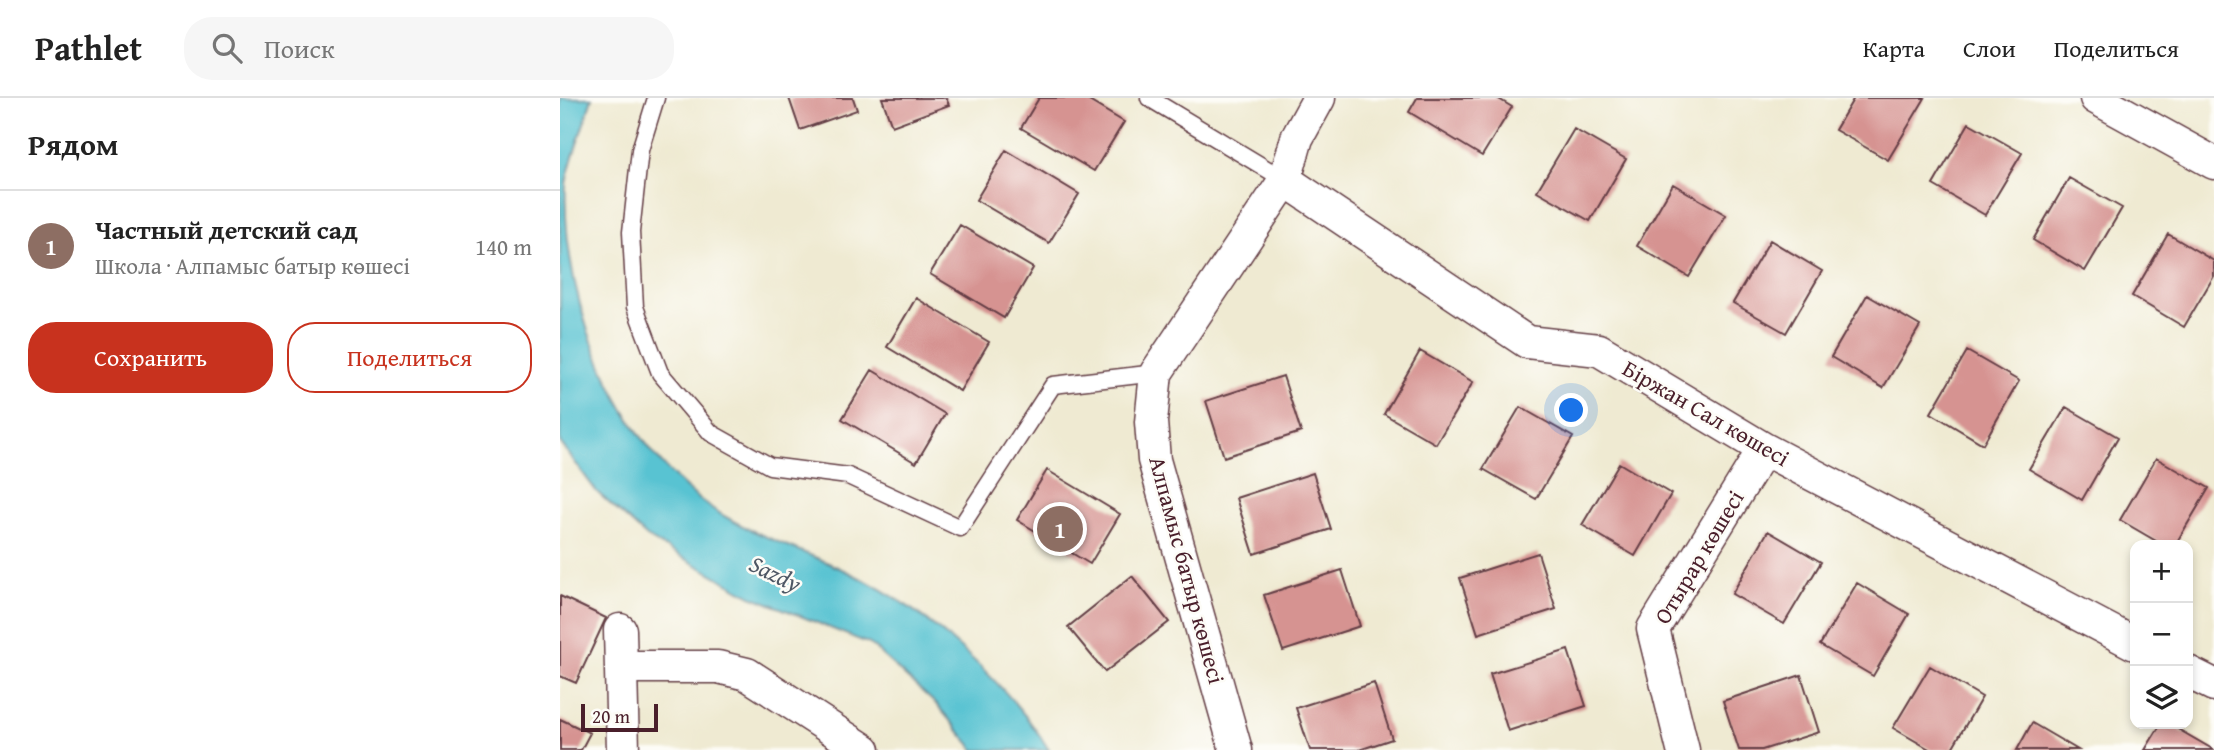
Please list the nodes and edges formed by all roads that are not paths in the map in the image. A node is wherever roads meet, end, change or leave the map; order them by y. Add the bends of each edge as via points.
1 (656, 98) edge
2 (1149, 98) edge
3 (1319, 98) edge
4 (2096, 98) edge
5 (2214, 163) edge
6 (1285, 180) junction
7 (1156, 373) junction
8 (1764, 449) junction
9 (620, 630) dead end
10 (2130, 641) edge
11 (622, 667) junction
12 (2193, 674) edge
13 (2214, 685) edge
14 (623, 750) edge
15 (864, 750) edge
16 (1236, 750) edge
17 (1684, 750) edge

1 - 7 lane via 640,149 631,232 635,307 660,373 711,433 770,466 848,476 960,527 1053,386
2 - 6 lane
3 - 6 street, Алпамыс батыр көшесі via 1297,138
4 - 5 street
6 - 7 street, Алпамыс батыр көшесі
6 - 8 street, Біржан Сал көшесі via 1527,342 1599,350
7 - 16 street, Алпамыс батыр көшесі via 1154,460
8 - 10 street, Біржан Сал көшесі
8 - 17 street, Отырар көшесі via 1653,629
9 - 11 street
11 - 14 street
11 - 15 street via 718,667 747,674
12 - 13 street

